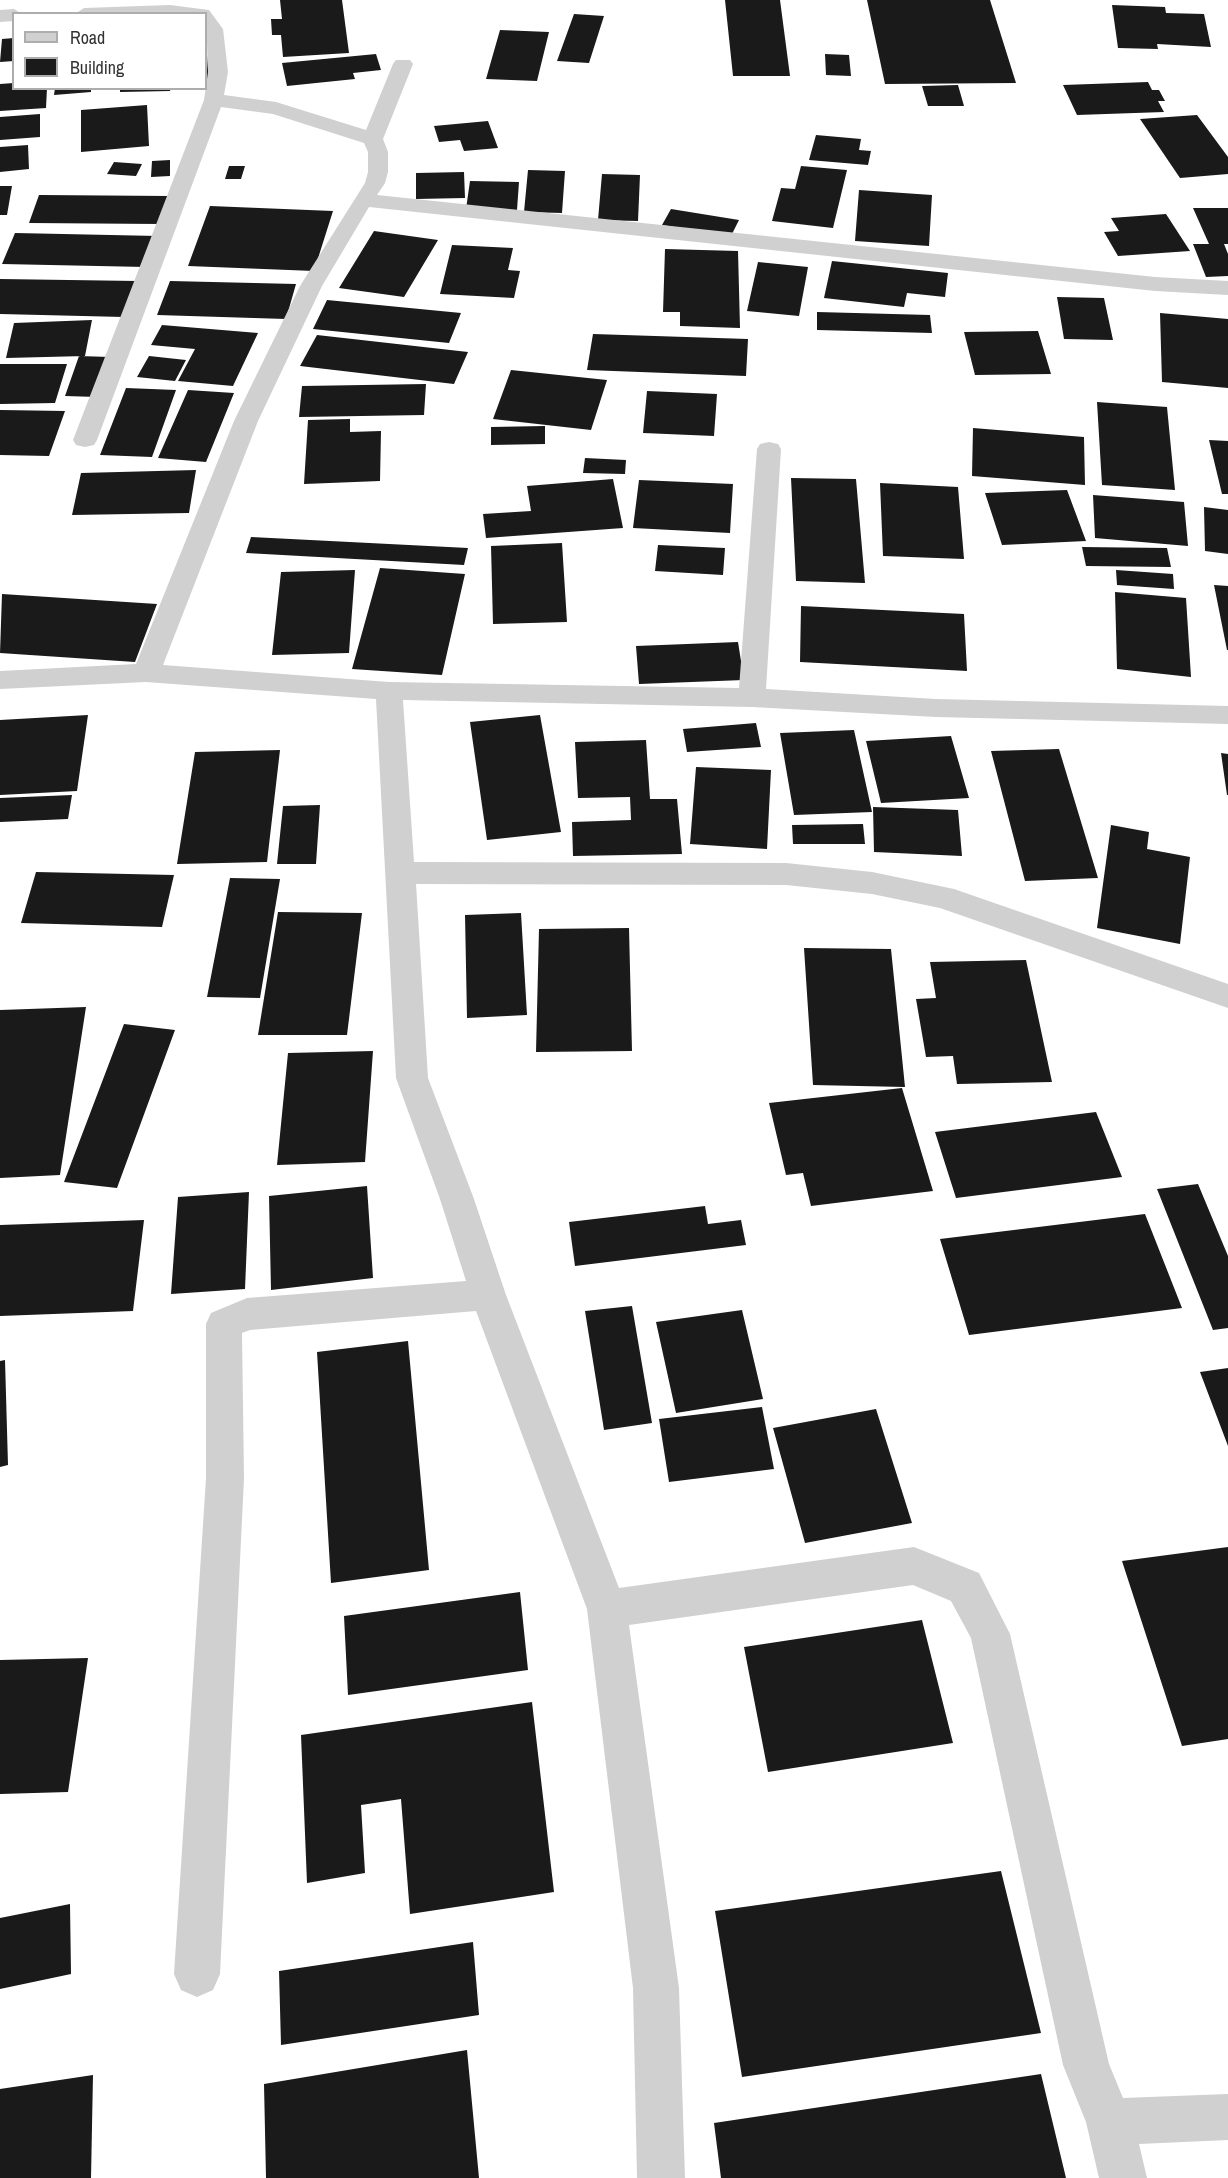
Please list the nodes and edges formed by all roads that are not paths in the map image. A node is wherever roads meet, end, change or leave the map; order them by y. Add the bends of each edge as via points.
1 (141, 12) edge
2 (181, 12) edge
3 (207, 18) edge
4 (403, 64) dead end
5 (214, 100) junction
6 (373, 139) junction
7 (363, 200) junction
8 (1228, 288) edge
9 (85, 440) dead end
10 (769, 449) dead end
11 (146, 673) junction
12 (0, 680) edge
13 (389, 691) junction
14 (752, 698) junction
15 (1228, 716) edge
16 (398, 873) junction
17 (1228, 996) edge
18 (488, 1295) junction
19 (607, 1609) junction
20 (197, 1974) dead end
21 (1228, 2117) edge
22 (1110, 2122) junction
23 (662, 2178) edge
24 (1123, 2178) edge

1 - 2 street
3 - 5 street via 214,29 218,72
4 - 6 street
5 - 6 street via 276,108
5 - 9 street
6 - 7 street via 378,172
7 - 8 street via 1155,284
7 - 11 street via 312,286 246,421
10 - 14 street
11 - 12 street
11 - 13 street
13 - 14 street
13 - 16 street
14 - 15 street via 936,708
16 - 17 street via 786,874 872,883 943,897
16 - 18 street via 412,1078
18 - 19 street
18 - 20 street via 247,1314 224,1324 225,1478
19 - 22 street via 914,1566 965,1587 990,1634 1086,2065
19 - 23 street via 656,1988
21 - 22 street
22 - 24 street

